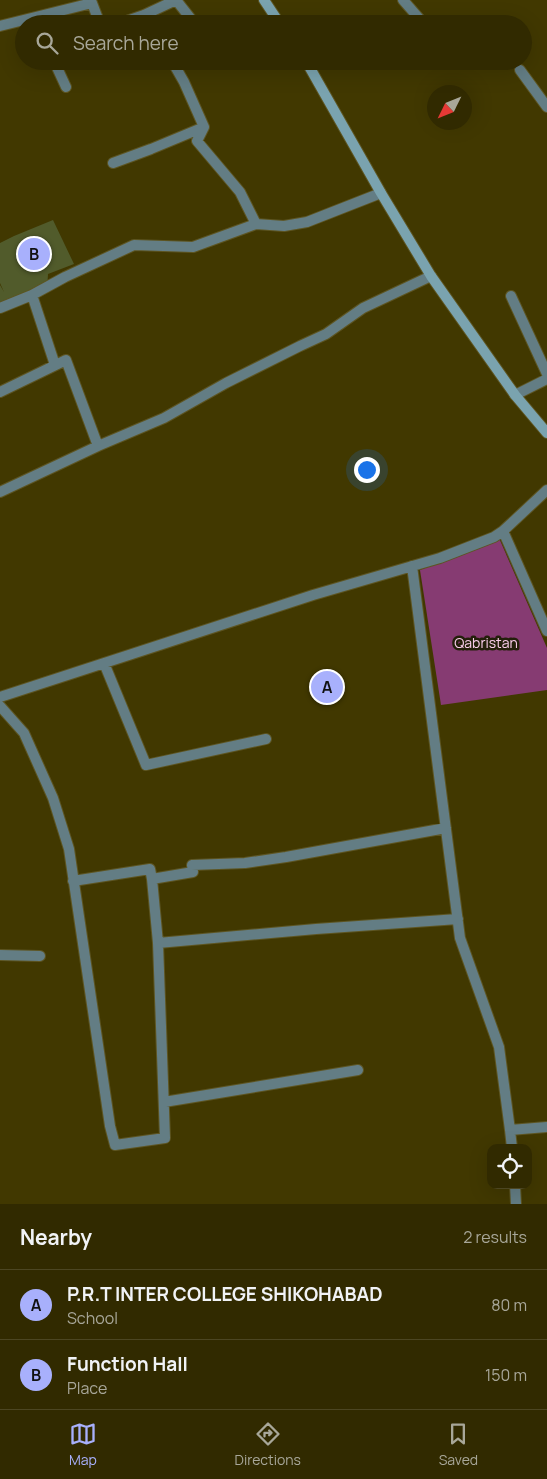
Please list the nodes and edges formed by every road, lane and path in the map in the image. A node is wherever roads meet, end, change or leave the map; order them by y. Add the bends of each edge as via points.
1 (264, 0) edge
2 (403, 0) edge
3 (52, 15) edge
4 (97, 15) edge
5 (153, 15) edge
6 (188, 15) edge
7 (274, 15) edge
8 (416, 15) edge
9 (15, 24) edge
10 (0, 26) edge
11 (58, 70) edge
12 (177, 70) edge
13 (311, 70) edge
14 (520, 70) dead end
15 (66, 87) dead end
16 (547, 107) edge
17 (204, 126) junction
18 (113, 163) dead end
19 (381, 193) junction
20 (256, 224) junction
21 (431, 276) junction
22 (32, 295) junction
23 (512, 296) dead end
24 (0, 308) edge
25 (55, 364) junction
26 (547, 374) edge
27 (547, 379) edge
28 (0, 392) edge
29 (515, 395) junction
30 (547, 433) edge
31 (98, 446) junction
32 (547, 490) edge
33 (0, 492) edge
34 (503, 531) junction
35 (412, 566) junction
36 (547, 631) edge
37 (104, 663) junction
38 (0, 697) edge
39 (0, 706) edge
40 (266, 739) dead end
41 (446, 828) junction
42 (152, 879) junction
43 (74, 881) junction
44 (458, 919) junction
45 (158, 944) junction
46 (0, 955) edge
47 (40, 956) dead end
48 (358, 1070) dead end
49 (164, 1102) junction
50 (547, 1127) edge
51 (510, 1130) junction
52 (512, 1144) edge
53 (515, 1189) edge
54 (516, 1204) edge

1 - 7 main road
2 - 8 street
3 - 4 street via 92,3
5 - 6 street via 176,0
9 - 10 street
11 - 15 street
12 - 17 street
13 - 19 main road
14 - 16 street
17 - 18 street
17 - 20 street via 197,141 240,192
19 - 20 street via 307,222 284,226
19 - 21 main road
20 - 22 street via 193,247 134,245
21 - 29 main road
21 - 31 street via 363,308 326,334 226,383 164,418
22 - 24 street
22 - 25 street
23 - 26 street
25 - 28 street
25 - 31 street via 66,360
27 - 29 street
29 - 30 main road
31 - 33 street
32 - 34 street
34 - 35 street via 468,548
34 - 36 street
35 - 37 street
35 - 41 street
37 - 38 street
37 - 40 street via 146,765
39 - 43 street via 24,733 52,798 69,849
41 - 42 street via 245,863 192,865 193,872
41 - 44 street
42 - 43 street via 150,869
42 - 45 street
43 - 49 street via 115,1145 165,1138
44 - 45 street
44 - 51 street via 460,938 499,1047
45 - 49 street
46 - 47 street
48 - 49 street
50 - 51 street
51 - 52 street
53 - 54 street

